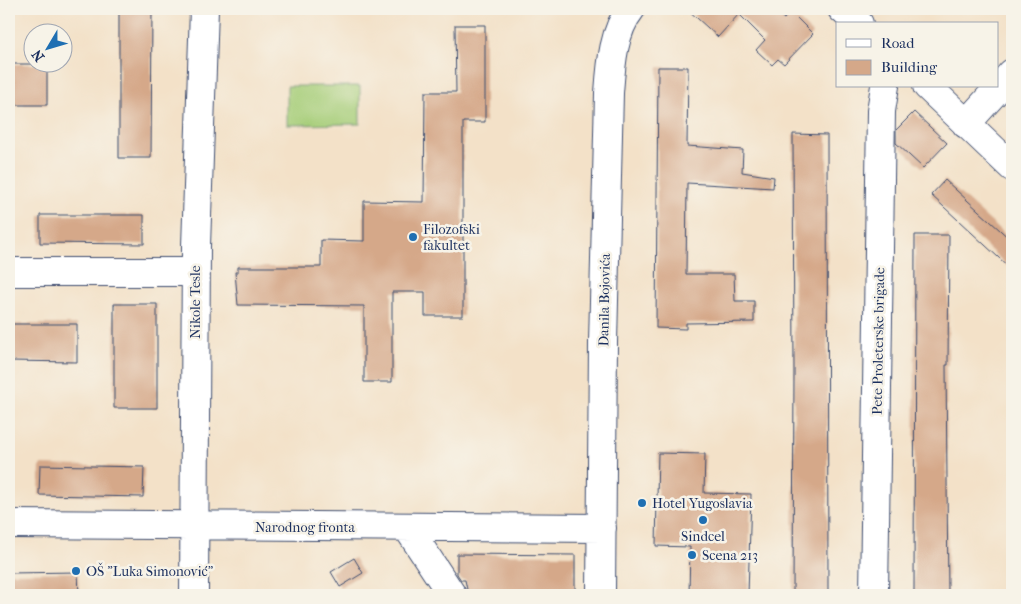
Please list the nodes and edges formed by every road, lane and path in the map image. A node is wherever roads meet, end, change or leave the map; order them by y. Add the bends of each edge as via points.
1 (204, 9) edge
2 (631, 9) edge
3 (842, 9) edge
4 (857, 22) edge
5 (1012, 74) edge
6 (885, 88) edge
7 (928, 88) edge
8 (966, 124) junction
9 (1012, 167) edge
10 (9, 272) edge
11 (195, 272) junction
12 (9, 524) edge
13 (194, 526) junction
14 (407, 528) junction
15 (602, 528) junction
16 (194, 595) edge
17 (452, 595) edge
18 (601, 595) edge
19 (874, 595) edge

1 - 11 street, Nikole Tesle
2 - 15 street, Danila Bojovića via 618,36 611,63 609,94
3 - 4 street
5 - 8 street
6 - 19 street, Pete Proleterske brigade via 881,121
7 - 8 street
8 - 9 street
10 - 11 street
11 - 13 street, Nikole Tesle
12 - 13 street, Narodnog fronta
13 - 14 street, Narodnog fronta
13 - 16 street, Nikole Tesle
14 - 15 street, Narodnog fronta
14 - 17 street
15 - 18 street, Danila Bojovića

